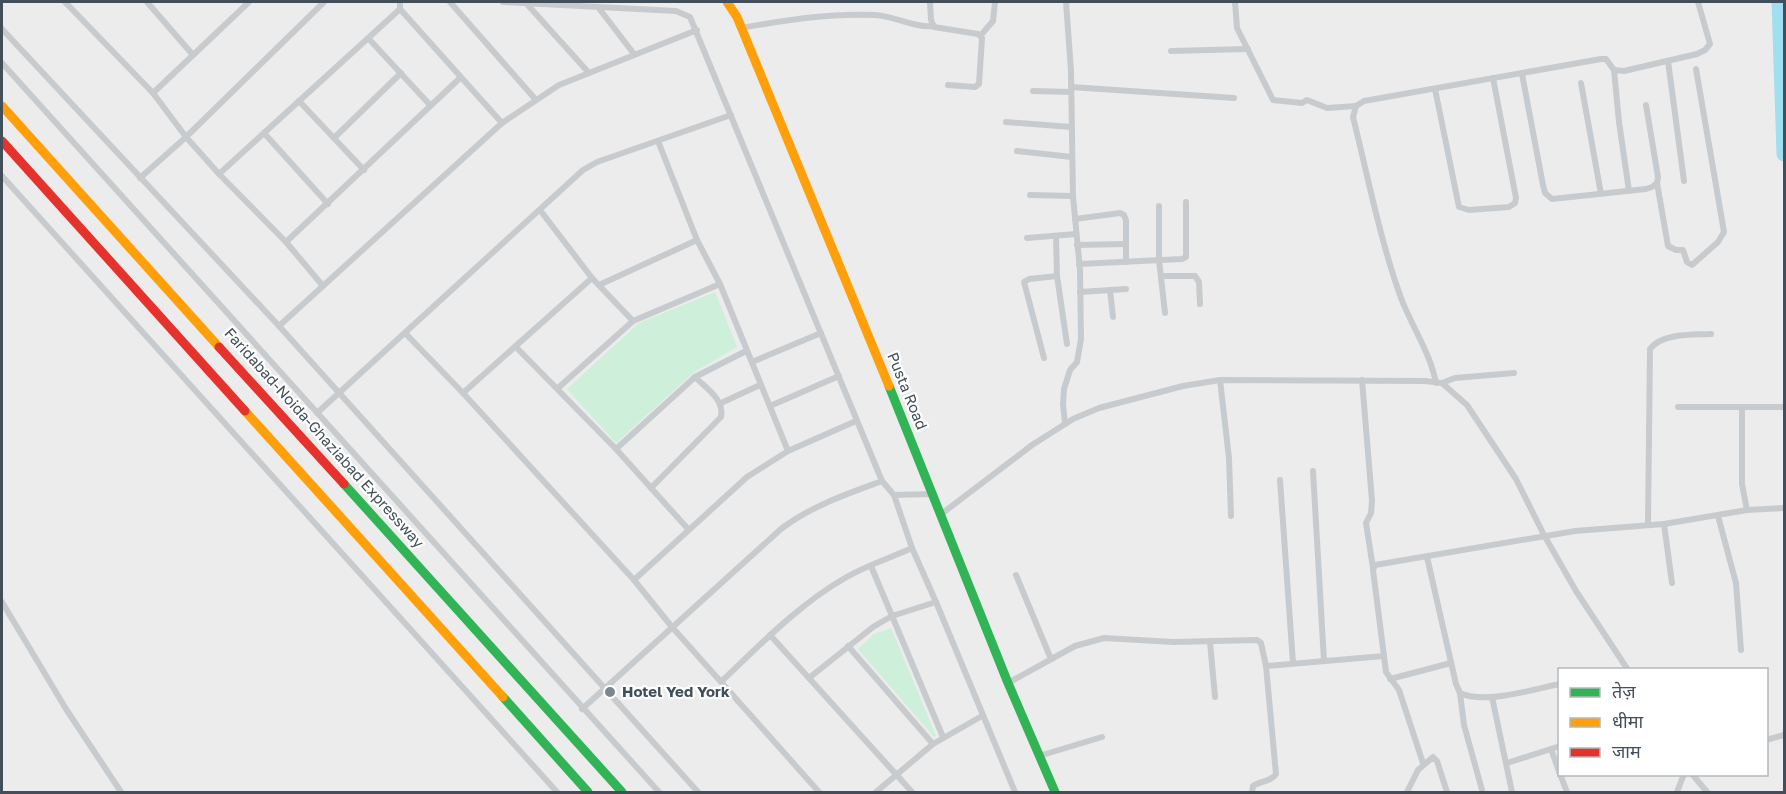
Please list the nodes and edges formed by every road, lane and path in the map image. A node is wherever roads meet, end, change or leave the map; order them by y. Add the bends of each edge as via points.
1 (64, 2) edge
2 (147, 2) edge
3 (249, 2) edge
4 (324, 2) edge
5 (400, 2) edge
6 (450, 2) edge
7 (503, 2) edge
8 (727, 2) edge
9 (930, 2) edge
10 (995, 2) edge
11 (1066, 2) edge
12 (1234, 2) edge
13 (1698, 2) edge
14 (526, 3) junction
15 (598, 7) junction
16 (400, 9) junction
17 (934, 26) junction
18 (741, 28) junction
19 (2, 29) edge
20 (697, 30) junction
21 (981, 36) junction
22 (369, 39) junction
23 (1248, 49) junction
24 (1171, 51) dead end
25 (634, 54) junction
26 (194, 55) junction
27 (1668, 61) junction
28 (2, 63) edge
29 (1696, 69) dead end
30 (1614, 70) junction
31 (401, 73) junction
32 (589, 73) junction
33 (1522, 74) junction
34 (460, 78) junction
35 (1493, 78) junction
36 (1581, 83) dead end
37 (948, 85) dead end
38 (1435, 89) junction
39 (1071, 90) junction
40 (1032, 91) dead end
41 (153, 93) junction
42 (1234, 98) dead end
43 (536, 100) junction
44 (299, 101) junction
45 (430, 105) junction
46 (1646, 105) dead end
47 (2, 106) edge
48 (1356, 106) junction
49 (731, 115) junction
50 (1006, 122) dead end
51 (502, 123) junction
52 (1071, 127) junction
53 (264, 133) junction
54 (186, 137) junction
55 (334, 138) junction
56 (2, 141) edge
57 (658, 141) junction
58 (1017, 151) dead end
59 (1072, 157) junction
60 (364, 170) junction
61 (219, 174) junction
62 (2, 176) edge
63 (140, 178) junction
64 (1684, 181) dead end
65 (1657, 183) junction
66 (1629, 191) junction
67 (1601, 194) junction
68 (1030, 195) dead end
69 (1073, 196) junction
70 (1186, 202) dead end
71 (328, 204) junction
72 (1159, 206) dead end
73 (540, 210) junction
74 (1075, 219) junction
75 (1076, 234) junction
76 (1056, 236) junction
77 (1027, 238) dead end
78 (697, 240) junction
79 (286, 242) junction
80 (1126, 244) junction
81 (1077, 245) junction
82 (1159, 260) junction
83 (1125, 262) junction
84 (1079, 264) junction
85 (1057, 276) junction
86 (1161, 276) junction
87 (591, 278) junction
88 (720, 284) junction
89 (599, 285) junction
90 (323, 286) junction
91 (1126, 289) dead end
92 (1110, 290) junction
93 (1080, 292) junction
94 (1200, 304) dead end
95 (1165, 313) dead end
96 (1113, 317) dead end
97 (633, 321) junction
98 (279, 326) junction
99 (405, 333) junction
100 (821, 333) junction
101 (1711, 334) dead end
102 (1067, 344) dead end
103 (516, 347) junction
104 (746, 351) junction
105 (1044, 358) dead end
106 (752, 362) junction
107 (1514, 373) dead end
108 (839, 376) junction
109 (695, 377) junction
110 (1220, 380) junction
111 (1362, 380) junction
112 (1439, 383) junction
113 (760, 385) junction
114 (558, 388) junction
115 (463, 393) junction
116 (338, 394) junction
117 (721, 403) junction
118 (770, 406) junction
119 (1678, 407) dead end
120 (1785, 407) edge
121 (1742, 408) junction
122 (317, 413) junction
123 (856, 421) junction
124 (1065, 424) junction
125 (616, 449) junction
126 (788, 451) junction
127 (1313, 471) dead end
128 (1280, 480) dead end
129 (882, 481) junction
130 (651, 488) junction
131 (932, 494) junction
132 (894, 495) junction
133 (1785, 508) edge
134 (1747, 510) junction
135 (940, 515) junction
136 (1232, 516) dead end
137 (1718, 516) junction
138 (1664, 524) junction
139 (1648, 525) junction
140 (688, 529) junction
141 (1544, 535) junction
142 (912, 548) junction
143 (1427, 557) junction
144 (871, 567) junction
145 (1373, 568) junction
146 (1016, 575) dead end
147 (633, 580) junction
148 (1672, 583) dead end
149 (2, 602) edge
150 (936, 602) junction
151 (892, 616) junction
152 (672, 627) junction
153 (770, 635) junction
154 (1210, 642) junction
155 (848, 646) junction
156 (1741, 650) dead end
157 (1384, 656) junction
158 (1052, 659) junction
159 (1324, 661) junction
160 (1293, 663) junction
161 (1451, 663) junction
162 (1266, 666) junction
163 (1626, 668) edge
164 (809, 678) junction
165 (1390, 679) junction
166 (722, 681) junction
167 (1008, 683) junction
168 (1558, 684) edge
169 (604, 689) junction
170 (1460, 693) junction
171 (1215, 697) dead end
172 (1492, 697) junction
173 (582, 709) junction
174 (982, 716) junction
175 (1785, 735) edge
176 (943, 737) junction
177 (1102, 737) dead end
178 (1768, 740) edge
179 (933, 744) junction
180 (1558, 747) edge
181 (1551, 749) junction
182 (1039, 756) junction
183 (1506, 763) junction
184 (1423, 764) junction
185 (1558, 768) edge
186 (898, 775) junction
187 (1561, 776) edge
188 (1683, 776) edge
189 (1694, 776) edge
190 (1482, 790) dead end
191 (121, 792) edge
192 (557, 792) edge
193 (588, 792) edge
194 (622, 792) edge
195 (659, 792) edge
196 (698, 792) edge
197 (819, 792) edge
198 (876, 792) edge
199 (912, 792) edge
200 (1015, 792) edge
201 (1054, 792) edge
202 (1252, 792) edge
203 (1407, 792) edge
204 (1447, 792) edge
205 (1512, 792) edge
206 (1567, 792) edge
207 (1677, 792) edge
208 (1707, 792) edge

1 - 41 street
2 - 26 street
3 - 26 street
4 - 54 street
5 - 16 street
6 - 43 street
7 - 14 street
8 - 18 main road, Pusta Road
9 - 17 street
10 - 21 street via 993,21
11 - 39 street
12 - 23 street via 1237,28
13 - 27 street via 1710,44 1697,54
14 - 15 street
14 - 32 street
15 - 20 street via 676,11 690,17
15 - 25 street
16 - 22 street
16 - 34 street
17 - 18 street via 877,15 827,15
17 - 21 street
18 - 131 main road, Pusta Road
19 - 63 street
20 - 25 street
20 - 49 street
21 - 37 street via 978,84
22 - 31 street
22 - 44 street
23 - 24 street
23 - 48 street via 1273,100 1307,100 1327,108
25 - 32 street
26 - 41 street
27 - 30 street
27 - 64 street
28 - 122 street
29 - 65 street via 1724,232 1692,265 1683,250 1668,246
30 - 33 street via 1606,59 1601,59
30 - 66 street
31 - 45 street
31 - 55 street
32 - 43 street
33 - 35 street
33 - 67 street via 1545,193 1556,199
34 - 45 street
34 - 51 street
35 - 38 street
35 - 38 street via 1516,198 1509,207 1459,207
36 - 67 street
38 - 48 street via 1364,101
39 - 40 street
39 - 42 street
39 - 52 street
41 - 54 street
43 - 51 street
44 - 53 street
44 - 55 street
45 - 60 street
46 - 65 street
47 - 194 main road, Faridabad-Noida-Ghaziabad Expressway
48 - 112 street via 1353,117 1391,265
49 - 57 street
49 - 100 street
50 - 52 street
51 - 90 street
52 - 59 street
53 - 61 street
53 - 71 street
54 - 61 street
54 - 63 street
55 - 60 street
56 - 193 main road
57 - 73 street via 583,170
57 - 78 street
58 - 59 street
59 - 69 street
60 - 71 street
61 - 79 street
62 - 192 street
63 - 98 street
65 - 66 street
66 - 67 street
68 - 69 street
69 - 74 street
70 - 82 street via 1186,257
71 - 79 street
72 - 82 street
73 - 87 street
73 - 99 street
74 - 75 street
74 - 80 street via 1122,214 1126,220
75 - 76 street
75 - 81 street
76 - 77 street
76 - 85 street
78 - 88 street
78 - 89 street
79 - 90 street
80 - 81 street
80 - 83 street
81 - 84 street
82 - 83 street
82 - 86 street
83 - 84 street
84 - 93 street
85 - 102 street
85 - 105 street via 1024,282
86 - 94 street via 1194,276 1199,282
86 - 95 street
87 - 89 street
87 - 103 street
88 - 97 street
88 - 104 street
89 - 97 street
90 - 98 street
91 - 92 street
92 - 93 street
92 - 96 street
93 - 124 street via 1081,348 1064,389
97 - 114 street
98 - 116 street
99 - 115 street
99 - 116 street
100 - 106 street
100 - 108 street
101 - 139 street via 1671,338 1650,350
103 - 114 street
103 - 115 street
104 - 106 street
104 - 109 street
106 - 113 street
107 - 112 street
108 - 118 street
108 - 123 street
109 - 117 street
109 - 125 street
110 - 111 street
110 - 124 street via 1099,408
110 - 136 street
111 - 112 street
111 - 145 street via 1372,501 1366,523
112 - 141 street via 1467,405 1516,479
113 - 117 street
113 - 118 street
114 - 125 street
115 - 147 street
116 - 122 street
116 - 169 street
117 - 130 street via 721,417
118 - 126 street
119 - 121 street
120 - 121 street
121 - 134 street via 1742,484
122 - 173 street
123 - 126 street
123 - 129 street
124 - 135 street
125 - 130 street
126 - 140 street via 747,477
127 - 159 street
128 - 160 street
129 - 132 street
129 - 152 street via 798,516
130 - 140 street
131 - 132 street
131 - 135 main road, Pusta Road
132 - 142 street
133 - 134 street
134 - 137 street
135 - 167 main road, Pusta Road
137 - 138 street
137 - 156 street via 1736,583
138 - 139 street
138 - 148 street
139 - 141 street
140 - 147 street
141 - 143 street
141 - 163 street
142 - 144 street
142 - 150 street
143 - 145 street
143 - 161 street
144 - 151 street
144 - 153 street via 831,586
145 - 157 street
146 - 158 street
147 - 152 street
149 - 191 street
150 - 151 street
150 - 174 street
151 - 155 street
151 - 176 street
152 - 166 street
152 - 169 street
153 - 164 street
153 - 166 street
154 - 158 street via 1104,638 1075,646
154 - 162 street via 1257,640
154 - 171 street
155 - 164 street
155 - 179 street
157 - 159 street
157 - 165 street
158 - 167 street
159 - 160 street
160 - 162 street
161 - 165 street
161 - 170 street
162 - 202 street via 1276,774 1271,780 1252,786
164 - 186 street
165 - 184 street via 1400,690
166 - 197 street
167 - 182 main road, Pusta Road
168 - 172 street
169 - 173 street
169 - 196 street
170 - 172 street
170 - 190 street via 1464,725
172 - 183 street
173 - 195 street
174 - 176 street
174 - 200 street
175 - 178 street
176 - 179 street
177 - 182 street
179 - 186 street
180 - 181 street
181 - 183 street
181 - 185 street
182 - 201 main road, Pusta Road
183 - 205 street
184 - 203 street
184 - 204 street via 1436,758
186 - 198 street
186 - 199 street
187 - 206 street
188 - 207 street
189 - 208 street

